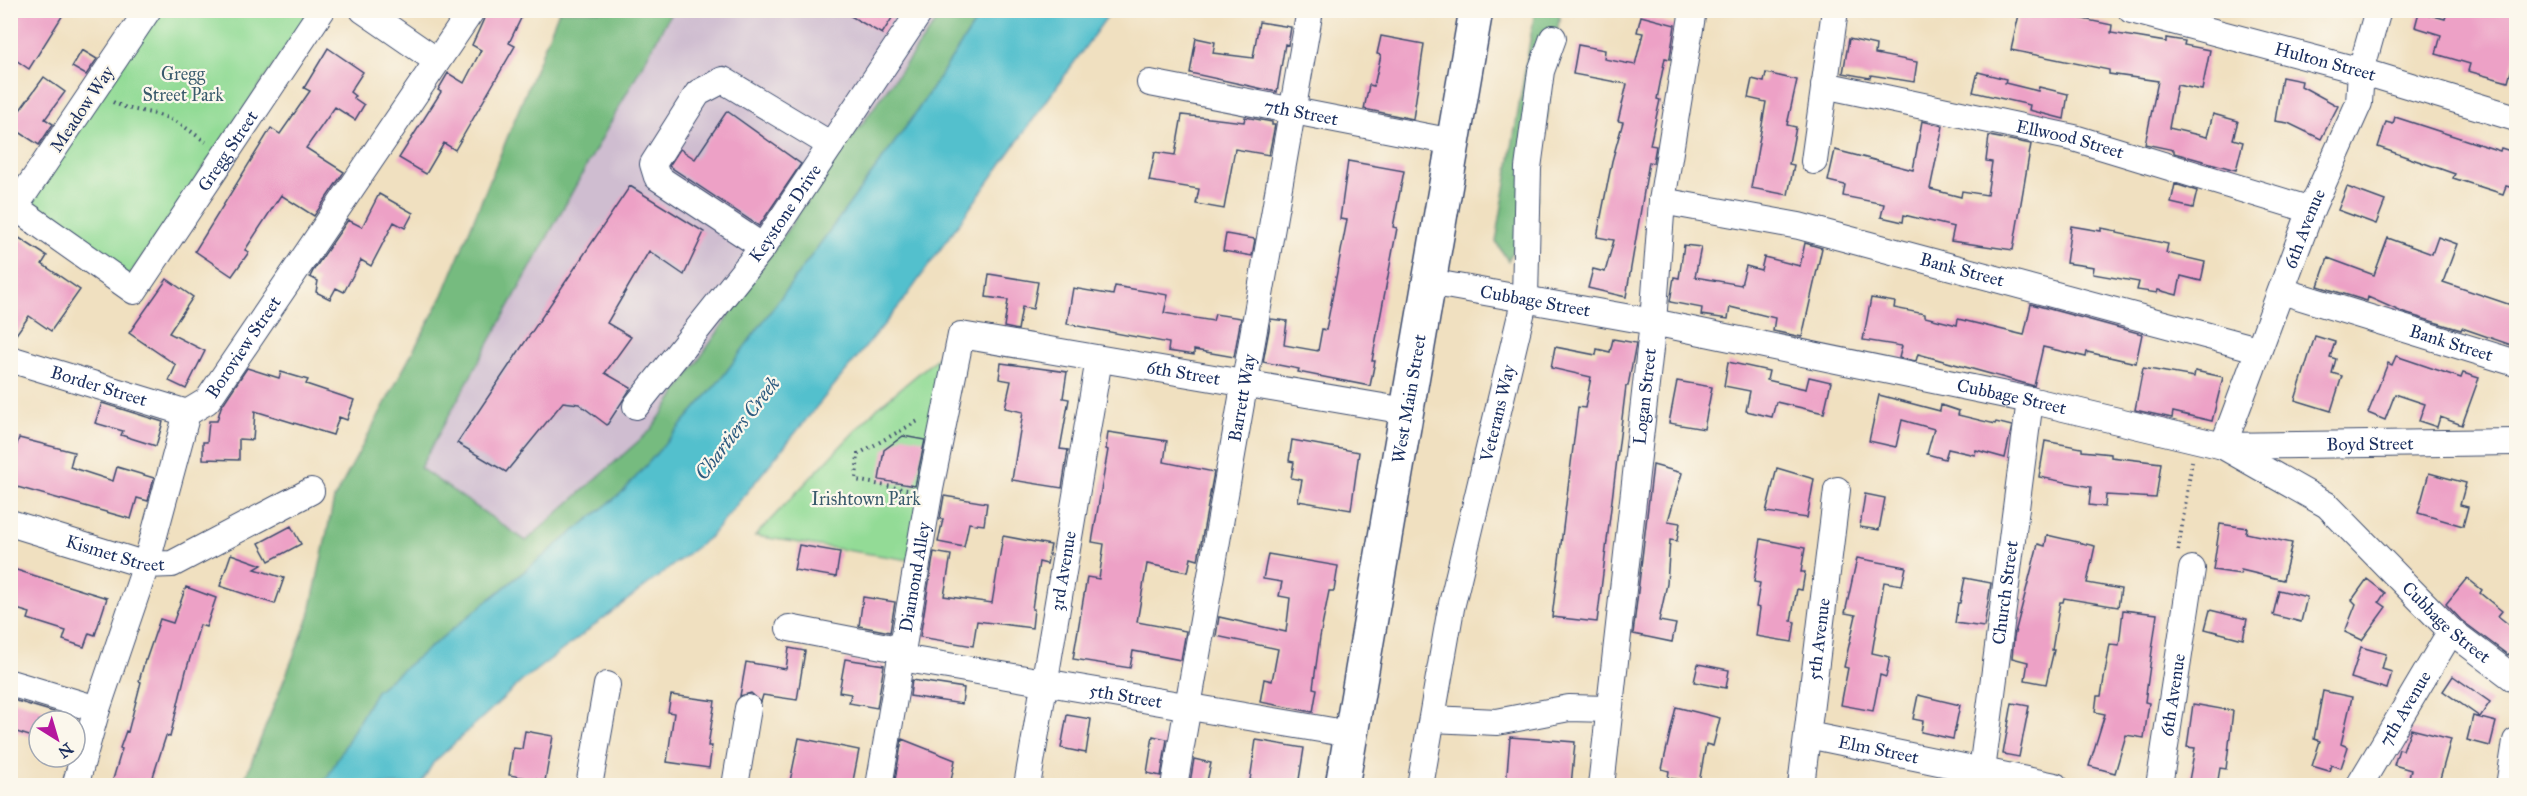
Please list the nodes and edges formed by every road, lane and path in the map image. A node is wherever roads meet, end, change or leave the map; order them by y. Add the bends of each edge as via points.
1 (148, 10) edge
2 (322, 10) edge
3 (363, 10) edge
4 (471, 10) edge
5 (921, 10) edge
6 (1310, 10) edge
7 (1476, 10) edge
8 (1693, 10) edge
9 (1835, 10) edge
10 (2131, 10) edge
11 (2378, 10) edge
12 (1553, 38) dead end
13 (437, 61) junction
14 (2361, 71) junction
15 (1150, 83) dead end
16 (1824, 85) junction
17 (94, 91) junction
18 (1292, 111) junction
19 (2517, 118) edge
20 (1453, 142) junction
21 (206, 143) dead end
22 (831, 145) junction
23 (1814, 161) dead end
24 (1662, 201) junction
25 (15, 207) joint
26 (2311, 210) junction
27 (763, 248) junction
28 (1429, 282) junction
29 (2282, 291) junction
30 (1525, 298) junction
31 (1653, 322) junction
32 (961, 335) joint
33 (2257, 349) junction
34 (10, 359) edge
35 (1099, 359) junction
36 (2517, 363) edge
37 (1245, 384) junction
38 (2030, 400) junction
39 (636, 406) dead end
40 (946, 410) junction
41 (1406, 411) junction
42 (188, 413) junction
43 (2195, 439) junction
44 (2517, 442) edge
45 (2223, 446) junction
46 (1837, 490) dead end
47 (311, 491) dead end
48 (929, 494) junction
49 (10, 523) edge
50 (146, 566) junction
51 (2192, 569) joint
52 (789, 628) dead end
53 (2451, 631) junction
54 (902, 654) junction
55 (2517, 680) edge
56 (10, 683) edge
57 (607, 684) dead end
58 (1044, 684) junction
59 (1188, 707) junction
60 (748, 708) dead end
61 (97, 709) junction
62 (1609, 709) junction
63 (1432, 719) junction
64 (1350, 735) junction
65 (1808, 735) junction
66 (2517, 741) edge
67 (1981, 778) edge
68 (75, 786) edge
69 (589, 786) edge
70 (735, 786) edge
71 (879, 786) edge
72 (1027, 786) edge
73 (1174, 786) edge
74 (1342, 786) edge
75 (1420, 786) edge
76 (1601, 786) edge
77 (1801, 786) edge
78 (2055, 786) edge
79 (2158, 786) edge
80 (2359, 786) edge
81 (2509, 786) edge

1 - 17 street, Meadow Way
2 - 25 street, Gregg Street via 134,291
3 - 13 street
4 - 13 street, Boroview Street
5 - 22 street, Keystone Drive
6 - 18 street, Barrett Way
7 - 20 main road, West Main Street
8 - 24 street, Logan Street
9 - 16 street
10 - 14 street, Hulton Street
11 - 14 street, 6th Avenue
12 - 30 street, Veterans Way via 1541,71 1528,168
13 - 42 street, Boroview Street via 207,401
14 - 19 street, Hulton Street
14 - 26 street, 6th Avenue via 2359,103
15 - 18 street, 7th Street
16 - 23 street
16 - 26 street, Ellwood Street via 2074,138
17 - 21 path via 122,108 176,121
17 - 25 street, Meadow Way
18 - 20 street, 7th Street
18 - 37 street, Barrett Way
20 - 28 main road, West Main Street
22 - 27 street, Keystone Drive
22 - 27 street via 723,80 698,93 653,164 657,177
24 - 31 street, Logan Street
24 - 33 street, Bank Street via 1799,226
26 - 29 street, 6th Avenue
27 - 39 street, Keystone Drive
28 - 30 street, Cubbage Street
28 - 41 main road, West Main Street
29 - 33 street, 6th Avenue
29 - 36 street, Bank Street
30 - 31 street, Cubbage Street
30 - 63 street, Veterans Way via 1451,608
31 - 38 street, Cubbage Street
31 - 62 street, Logan Street
32 - 35 street, 6th Street
32 - 40 street, Diamond Alley
33 - 45 street, 6th Avenue
34 - 42 street, Border Street
35 - 37 street, 6th Street
35 - 58 street, 3rd Avenue
37 - 41 street, 6th Street
37 - 59 street, Barrett Way
38 - 43 street, Cubbage Street
38 - 67 street, Church Street
40 - 48 street, Diamond Alley
40 - 48 path via 927,416 858,454 856,480
41 - 64 main road, West Main Street
42 - 50 street
43 - 45 street, Cubbage Street
43 - 51 path via 2176,564
44 - 45 street, Boyd Street
45 - 53 street, Cubbage Street via 2326,506
46 - 65 street, 5th Avenue
47 - 50 street, Kismet Street via 172,564
48 - 54 street, Diamond Alley
49 - 50 street, Kismet Street
50 - 61 street
51 - 79 street, 6th Avenue
52 - 54 street, 5th Street
53 - 55 street, Cubbage Street
53 - 80 street, 7th Avenue
54 - 58 street, 5th Street
54 - 71 street, Diamond Alley
56 - 61 street
57 - 69 street
58 - 59 street, 5th Street
58 - 72 street, 3rd Avenue
59 - 64 street, 5th Street
59 - 73 street, Barrett Way
60 - 70 street
61 - 68 street
62 - 63 street via 1569,708 1497,722
62 - 76 street, Logan Street
63 - 75 street, Veterans Way
64 - 74 main road, West Main Street
65 - 67 street, Elm Street
65 - 77 street, 5th Avenue
66 - 81 street
67 - 78 street, Elm Street

